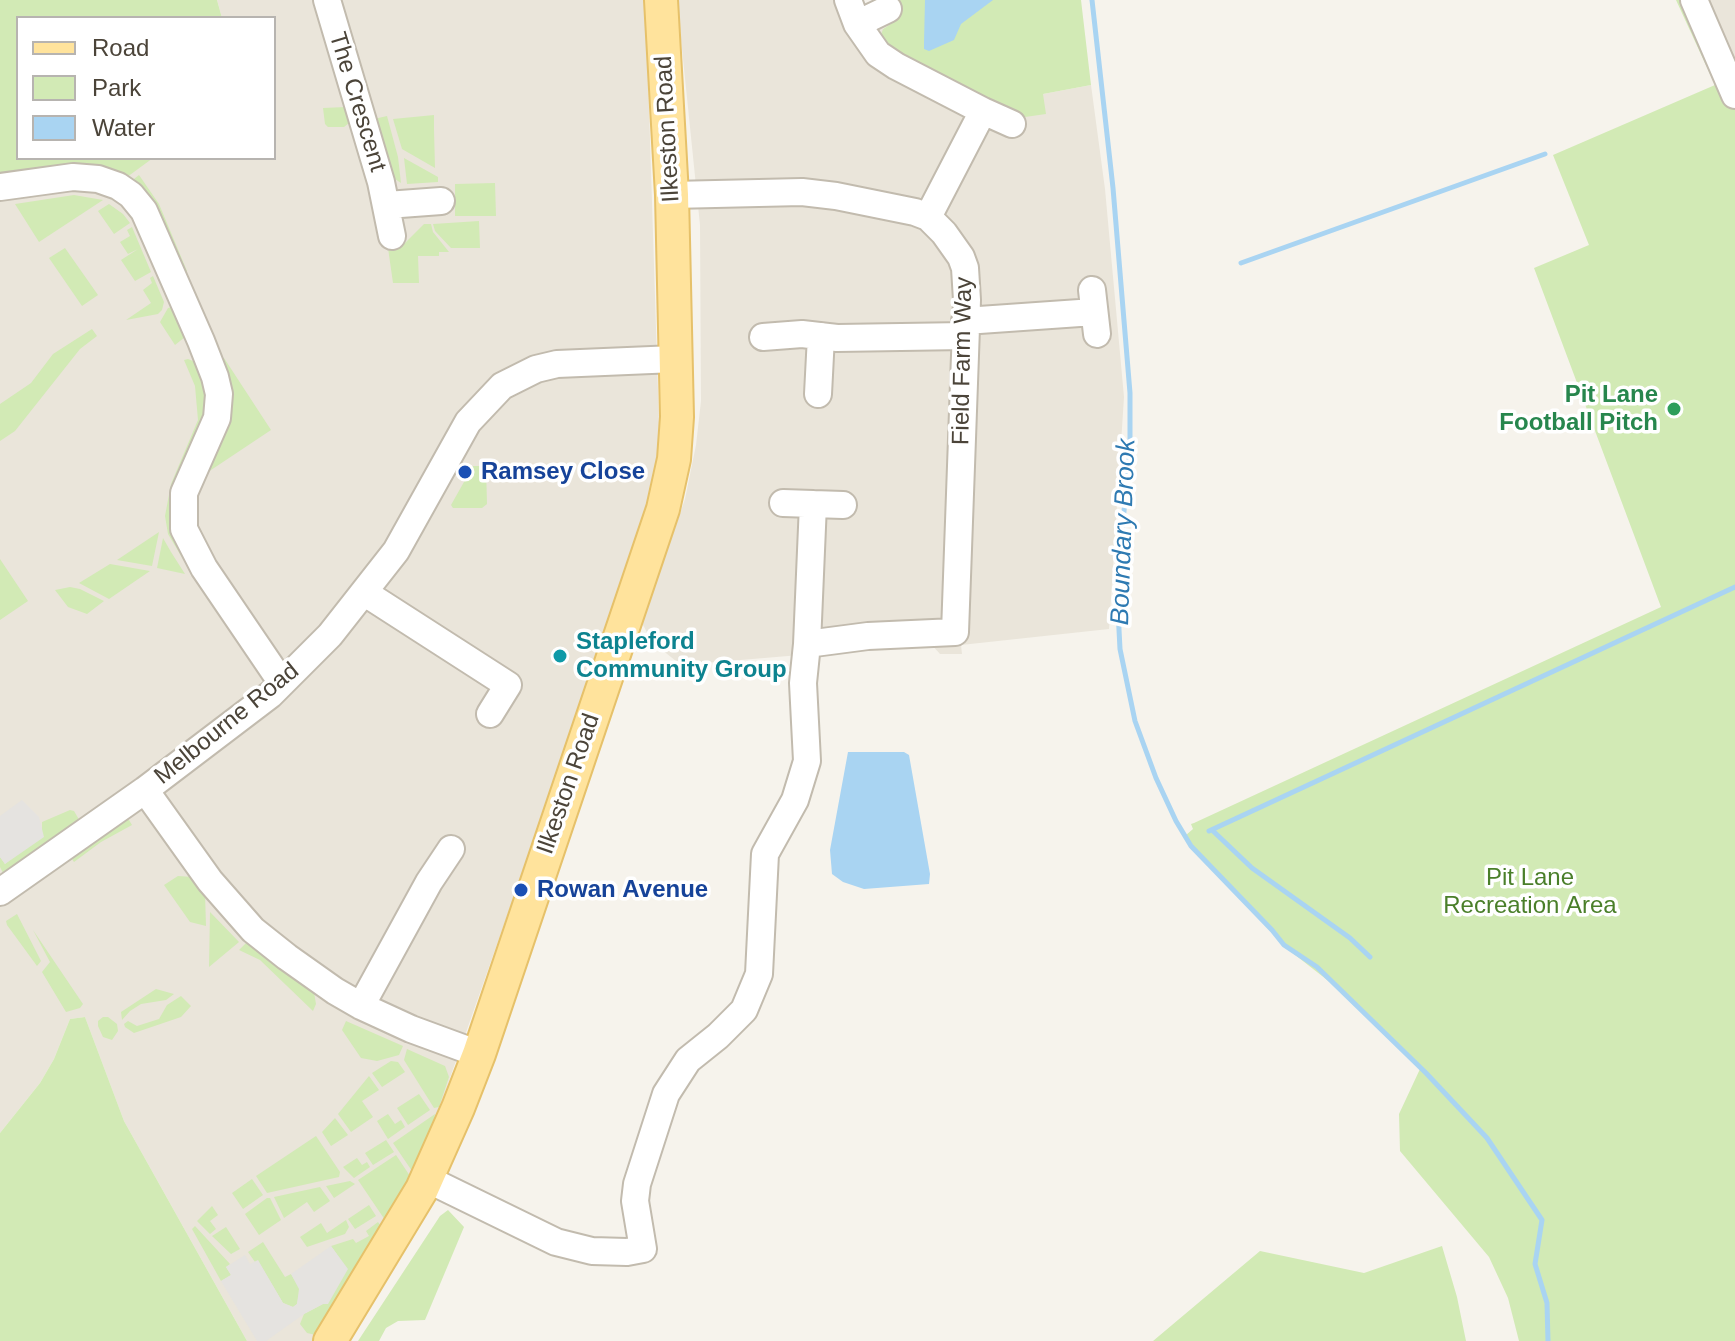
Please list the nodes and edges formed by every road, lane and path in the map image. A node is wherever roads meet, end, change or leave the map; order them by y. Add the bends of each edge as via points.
1 (327, 0) edge
2 (661, 0) edge
3 (1694, 0) edge
4 (888, 9) dead end
5 (853, 12) edge
6 (1735, 95) edge
7 (983, 111) junction
8 (1012, 124) dead end
9 (0, 187) edge
10 (672, 195) junction
11 (441, 201) dead end
12 (387, 205) junction
13 (928, 217) junction
14 (392, 236) dead end
15 (1094, 312) dead end
16 (965, 328) junction
17 (821, 336) junction
18 (763, 337) dead end
19 (675, 359) junction
20 (818, 394) dead end
21 (783, 503) dead end
22 (813, 504) junction
23 (843, 505) dead end
24 (365, 593) junction
25 (807, 644) junction
26 (282, 683) junction
27 (490, 714) dead end
28 (145, 790) junction
29 (451, 849) dead end
30 (0, 892) edge
31 (361, 1006) junction
32 (479, 1054) junction
33 (427, 1179) junction
34 (330, 1341) edge

1 - 12 street, The Crescent
2 - 10 main road, Ilkeston Road
3 - 6 street
4 - 5 street
5 - 7 street via 868,43 887,61
7 - 8 street
7 - 13 street
9 - 26 street via 73,177 98,179 131,195 144,211 219,394 217,418 184,493 184,529 204,568
10 - 13 street via 802,192
10 - 19 main road, Ilkeston Road
11 - 12 street, The Crescent
12 - 14 street, The Crescent
13 - 16 street, Field Farm Way via 961,257 967,284
15 - 16 street
16 - 17 street
16 - 25 street, Field Farm Way via 955,632
17 - 18 street
17 - 20 street
19 - 24 street, Melbourne Road via 557,364 502,386 468,422 396,551
19 - 32 main road, Ilkeston Road via 674,459 663,509
21 - 22 street
22 - 23 street
22 - 25 street
24 - 26 street, Melbourne Road
24 - 27 street via 508,685
25 - 33 street via 807,761 795,800 765,854 759,974 744,1010 688,1060 666,1094 637,1184 643,1249 592,1251 556,1242
26 - 28 street, Melbourne Road
28 - 30 street, Melbourne Road
28 - 31 street via 191,857 253,930
29 - 31 street via 420,876
31 - 32 street
32 - 33 main road, Ilkeston Road
33 - 34 main road, Ilkeston Road

